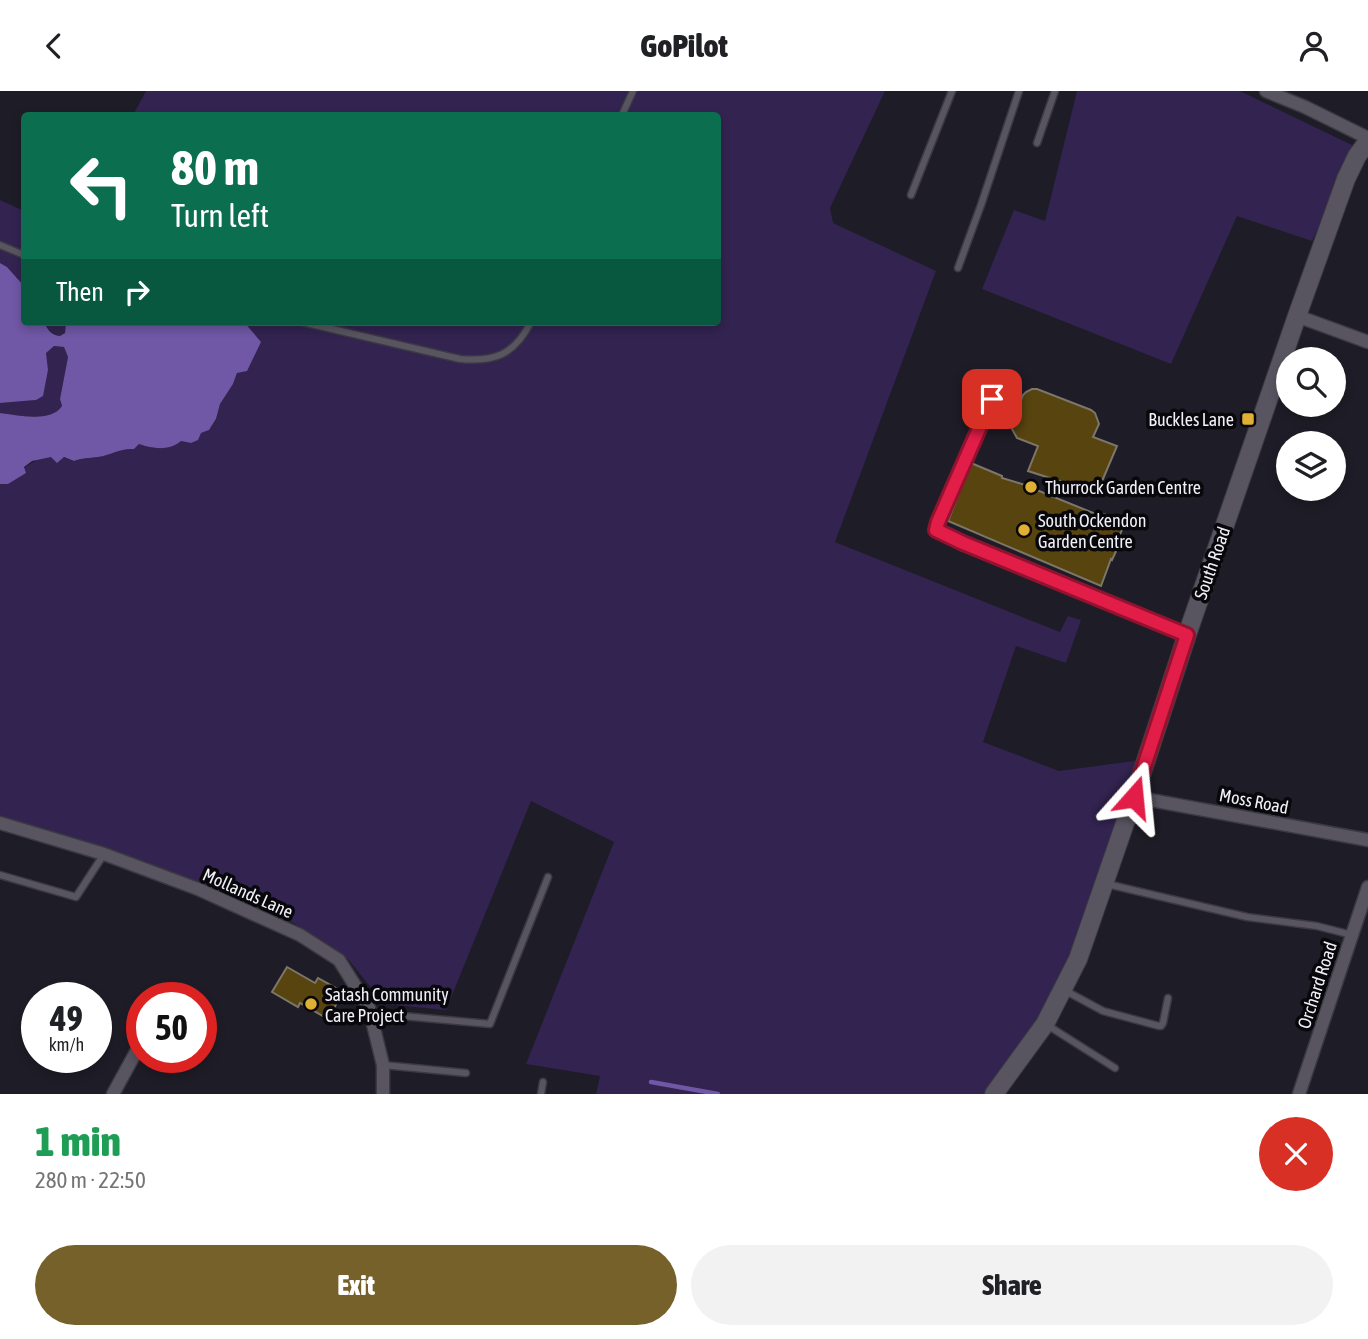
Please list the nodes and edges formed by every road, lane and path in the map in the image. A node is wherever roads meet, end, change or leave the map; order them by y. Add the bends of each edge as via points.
1 (634, 91) edge
2 (952, 91) edge
3 (1018, 91) edge
4 (1055, 91) edge
5 (1266, 91) edge
6 (624, 112) edge
7 (1038, 143) dead end
8 (1365, 149) edge
9 (911, 195) dead end
10 (0, 245) edge
11 (21, 254) edge
12 (958, 268) dead end
13 (1297, 316) junction
14 (319, 326) edge
15 (528, 326) edge
16 (1368, 342) edge
17 (992, 399) dead end
18 (1187, 635) junction
19 (1134, 797) junction
20 (0, 823) edge
21 (1368, 840) edge
22 (104, 854) junction
23 (0, 875) edge
24 (548, 877) dead end
25 (1104, 883) junction
26 (1368, 887) edge
27 (1352, 935) junction
28 (1062, 989) junction
29 (1168, 998) dead end
30 (370, 1013) junction
31 (1045, 1024) junction
32 (383, 1065) junction
33 (1115, 1068) dead end
34 (126, 1070) edge
35 (466, 1073) dead end
36 (543, 1082) dead end
37 (113, 1094) edge
38 (383, 1094) edge
39 (541, 1094) edge
40 (994, 1094) edge
41 (1299, 1094) edge

1 - 6 lane
2 - 9 lane
3 - 12 lane
4 - 7 lane
5 - 8 street via 1305,107
8 - 13 main road, South Road via 1346,179
10 - 11 lane
13 - 16 street
13 - 18 main road, South Road
14 - 15 lane via 481,361 500,356
17 - 18 lane via 936,530
18 - 19 main road, South Road
19 - 21 street, Moss Road
19 - 25 main road, South Road
20 - 22 street, Mollands Lane
22 - 23 lane via 76,897
22 - 30 street, Mollands Lane via 198,888 300,935 339,960
24 - 30 lane via 490,1024
25 - 27 lane via 1247,917
25 - 28 main road, South Road
26 - 27 street, Orchard Road
27 - 41 street, Orchard Road
28 - 29 lane via 1103,1011 1158,1026
28 - 31 main road, South Road
30 - 32 street, Mollands Lane
31 - 33 lane
31 - 40 main road, South Road
32 - 35 lane
32 - 38 street, Mollands Lane
34 - 37 street
36 - 39 lane

